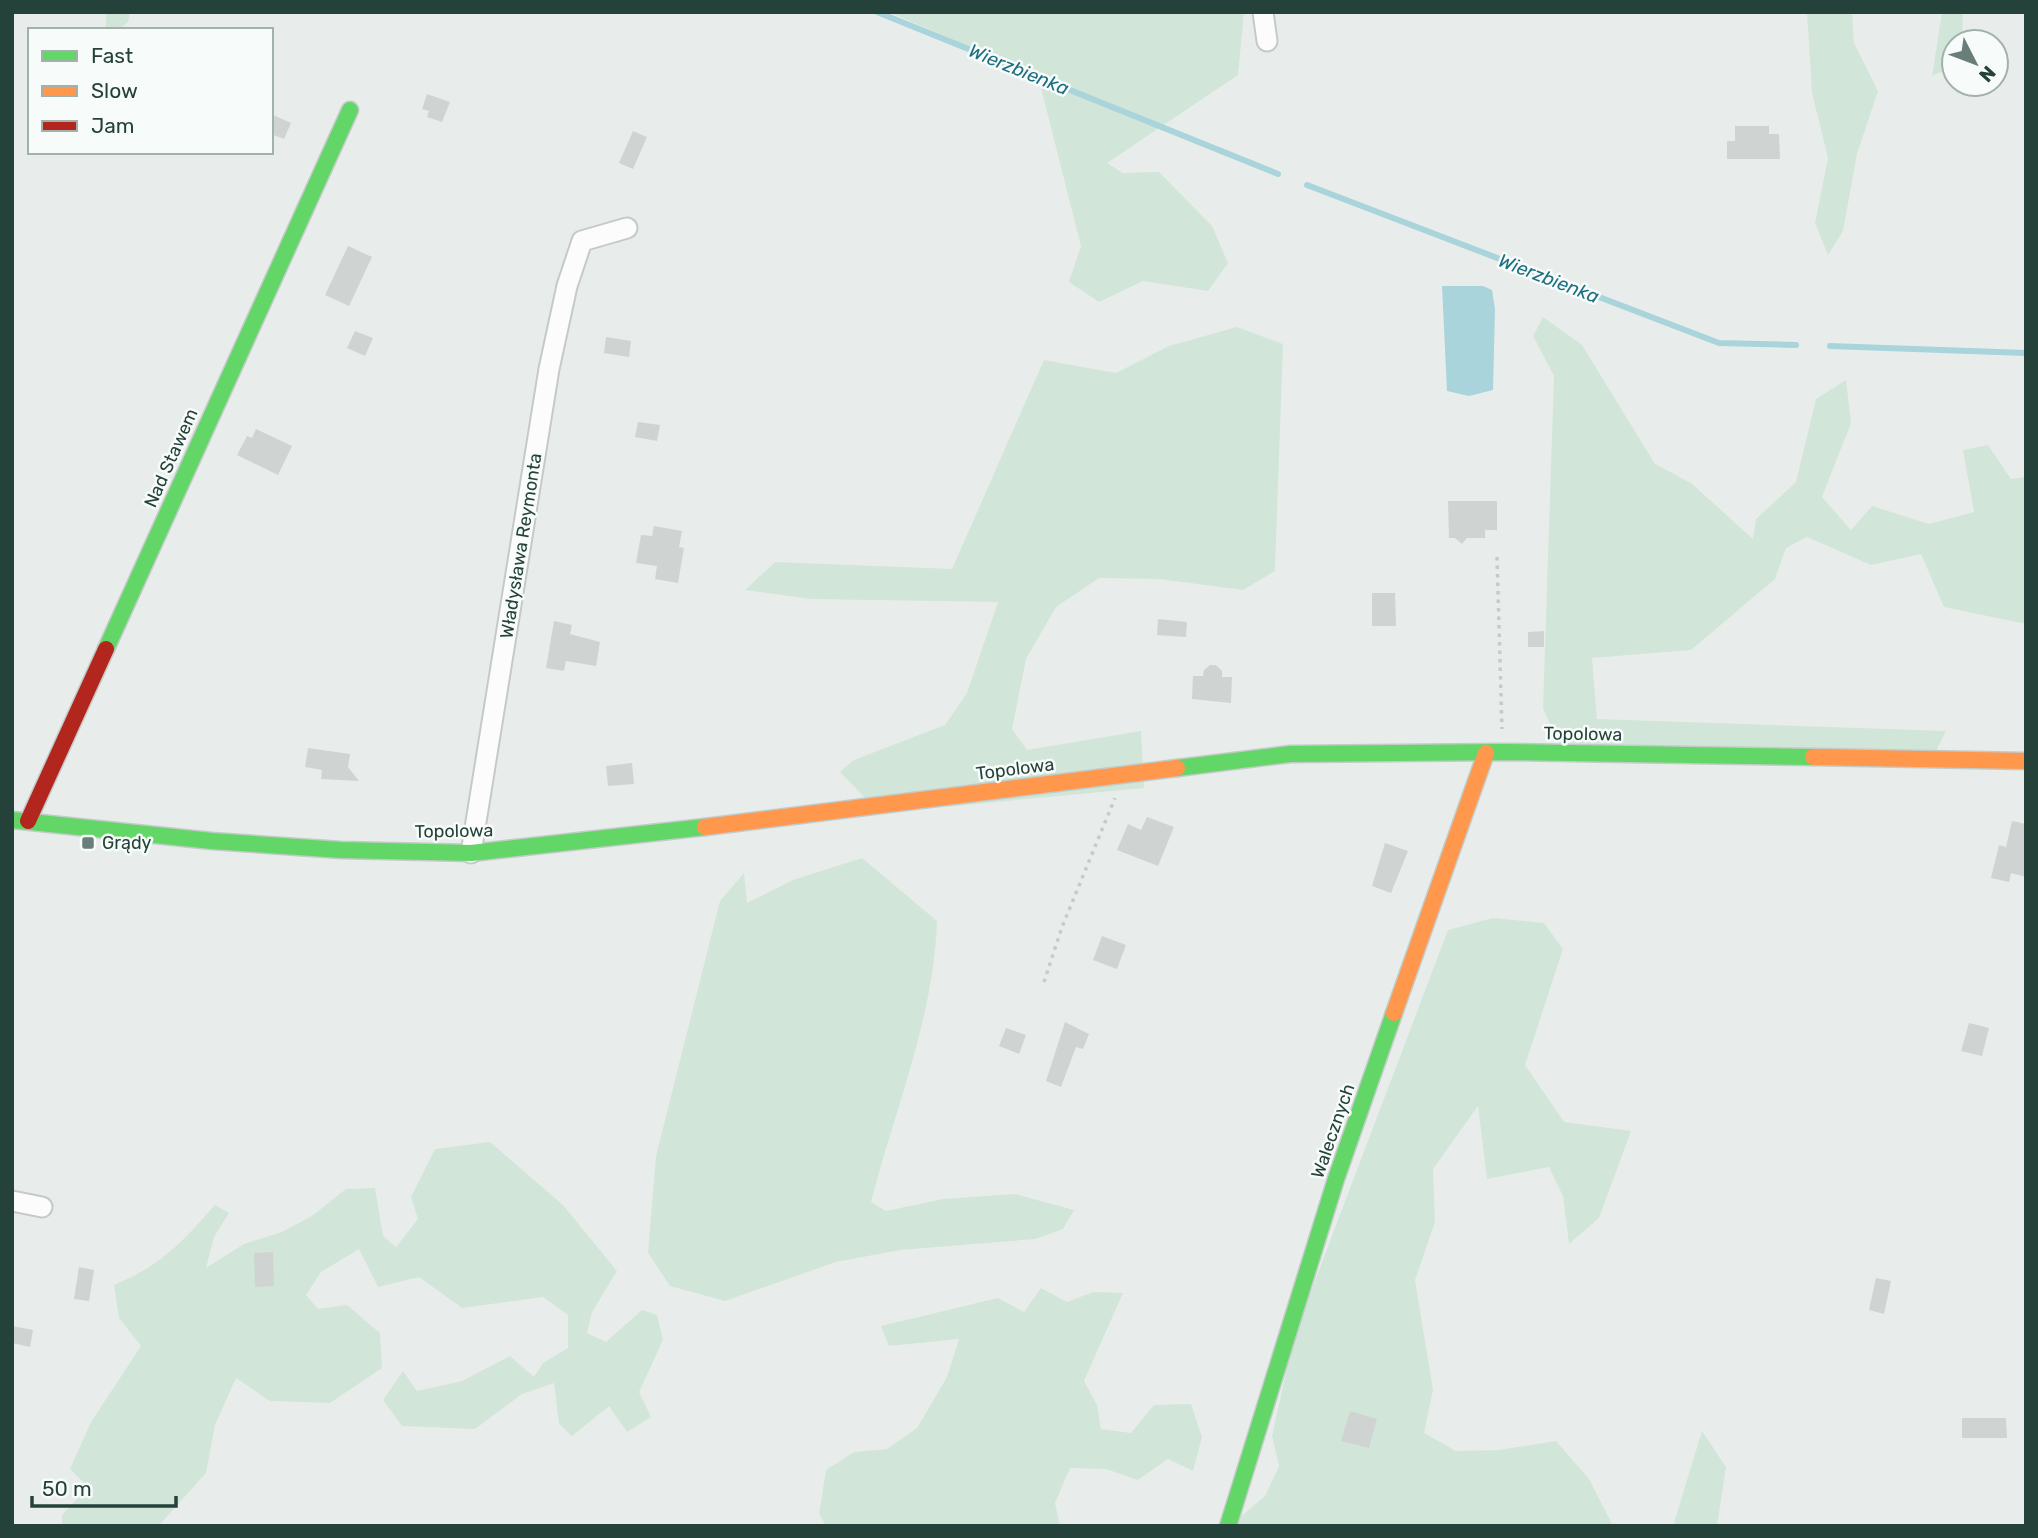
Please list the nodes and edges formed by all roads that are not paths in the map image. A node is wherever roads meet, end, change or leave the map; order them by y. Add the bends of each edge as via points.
1 (1263, 12) edge
2 (1268, 41) dead end
3 (349, 110) dead end
4 (626, 228) dead end
5 (1494, 753) junction
6 (2026, 761) edge
7 (20, 821) edge
8 (471, 853) junction
9 (12, 1201) edge
10 (42, 1207) dead end
11 (1228, 1526) edge

1 - 2 street
3 - 7 street, Nad Stawem
4 - 8 street, Władysława Reymonta via 582,241 567,286 549,369
5 - 6 street, Topolowa
5 - 8 street, Topolowa via 1290,754
5 - 11 street, Walecznych via 1336,1179
7 - 8 street, Topolowa via 341,850
9 - 10 street

